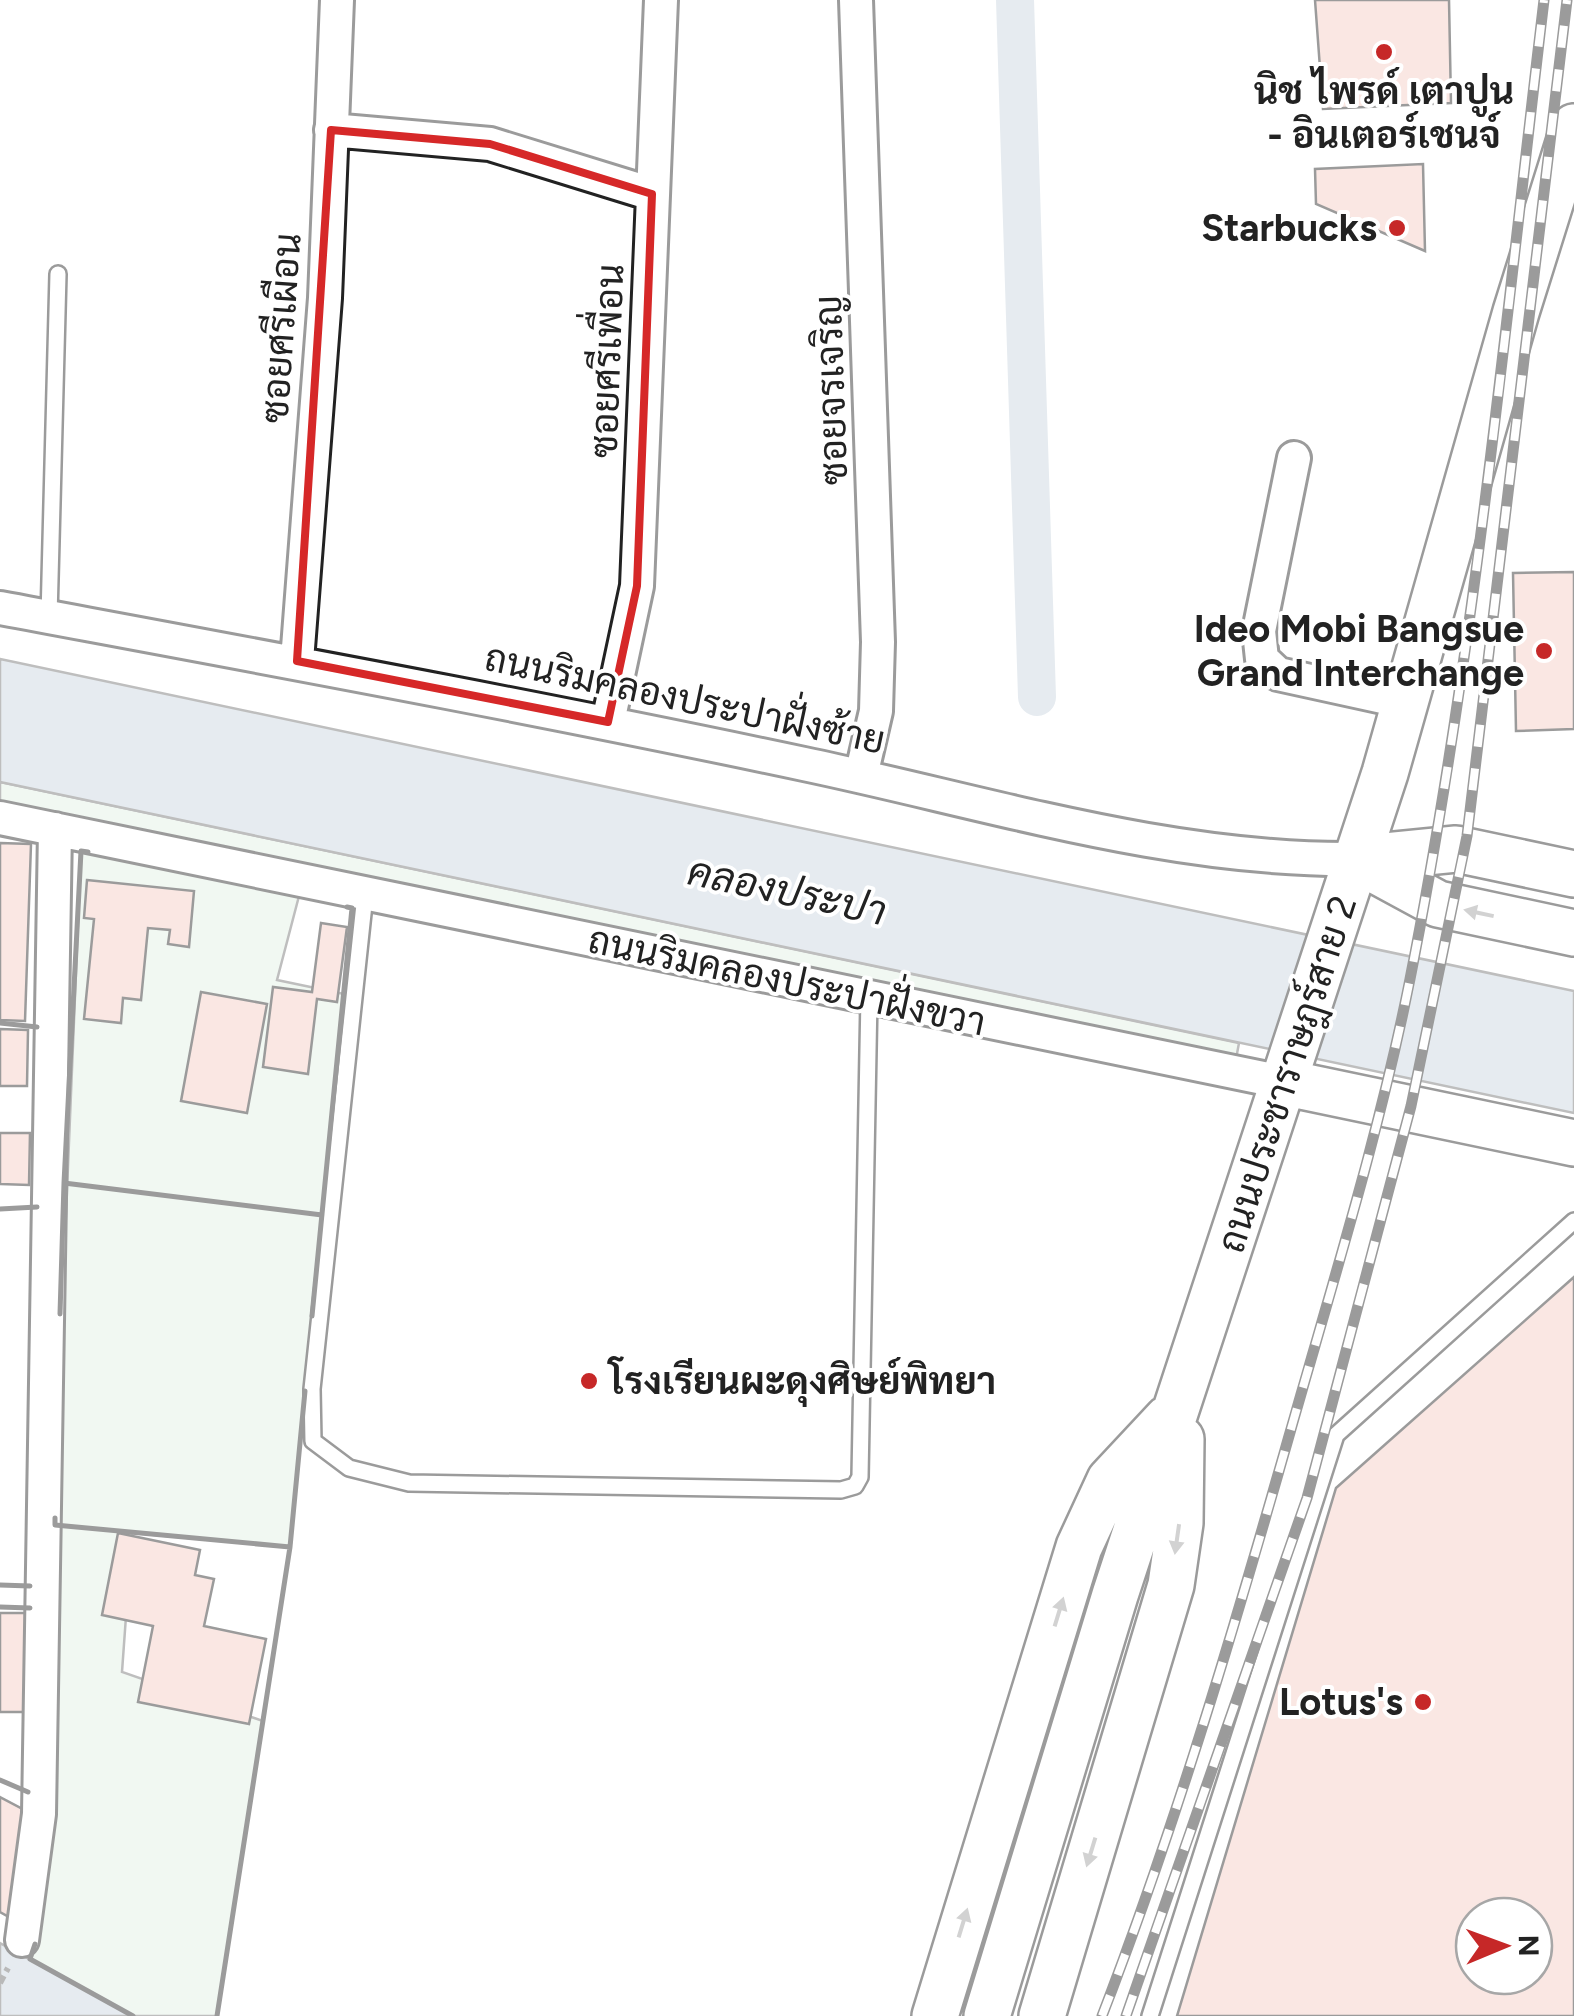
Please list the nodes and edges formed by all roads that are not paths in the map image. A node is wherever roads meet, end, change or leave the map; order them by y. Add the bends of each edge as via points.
1 (337, 0) edge
2 (661, 0) edge
3 (856, 0) edge
4 (1574, 127) edge
5 (331, 130) junction
6 (652, 194) junction
7 (58, 274) dead end
8 (1294, 458) dead end
9 (0, 608) edge
10 (50, 617) junction
11 (297, 661) junction
12 (1406, 702) junction
13 (608, 722) junction
14 (861, 776) junction
15 (0, 818) edge
16 (55, 829) junction
17 (1355, 859) junction
18 (1574, 874) edge
19 (366, 895) junction
20 (1574, 933) edge
21 (869, 997) junction
22 (1289, 1075) junction
23 (1574, 1142) edge
24 (1574, 1221) edge
25 (1179, 1407) junction
26 (14, 1955) road end
27 (935, 2016) edge
28 (987, 2016) edge
29 (1042, 2016) edge
30 (1150, 2016) edge

1 - 5 street, ซอยศรีเผือน
2 - 6 street, ซอยศรีเพื่อน
3 - 14 street, ซอยจรเจริญ via 878,642 876,710
4 - 12 main road, ถนนประชาราษฎร์สาย 2
5 - 6 street via 490,144
5 - 11 street, ซอยศรีเผือน
6 - 13 street, ซอยศรีเพื่อน via 636,586
7 - 10 lane
8 - 12 street via 1259,631 1262,659 1278,674
9 - 10 street, ถนนริมคลองประปาฝั่งซ้าย
10 - 11 street, ถนนริมคลองประปาฝั่งซ้าย
11 - 13 street, ถนนริมคลองประปาฝั่งซ้าย
12 - 17 main road, ถนนประชาราษฎร์สาย 2
13 - 14 street, ถนนริมคลองประปาฝั่งซ้าย
14 - 17 street, ถนนริมคลองประปาฝั่งซ้าย via 1173,842 1298,860
15 - 16 street, ถนนริมคลองประปาฝั่งขวา
16 - 19 street, ถนนริมคลองประปาฝั่งขวา
16 - 26 street via 39,1814
17 - 18 main road via 1456,849
20 -> 17 main road via 1438,904
17 - 22 main road, ถนนประชาราษฎร์สาย 2
19 - 21 street, ถนนริมคลองประปาฝั่งขวา
19 - 21 lane via 312,1389 313,1440 348,1468 408,1483 855,1486
21 - 22 street, ถนนริมคลองประปาฝั่งขวา
22 - 23 main road, ถนนริมคลองประปาฝั่งขวา
22 - 25 main road, ถนนประชาราษฎร์สาย 2
24 - 30 lane via 1336,1435
27 -> 25 main road via 1078,1547 1110,1480
25 - 28 main road, ถนนประชาราษฎร์สาย 2 via 1114,1595
25 -> 29 main road via 1183,1470 1170,1585

